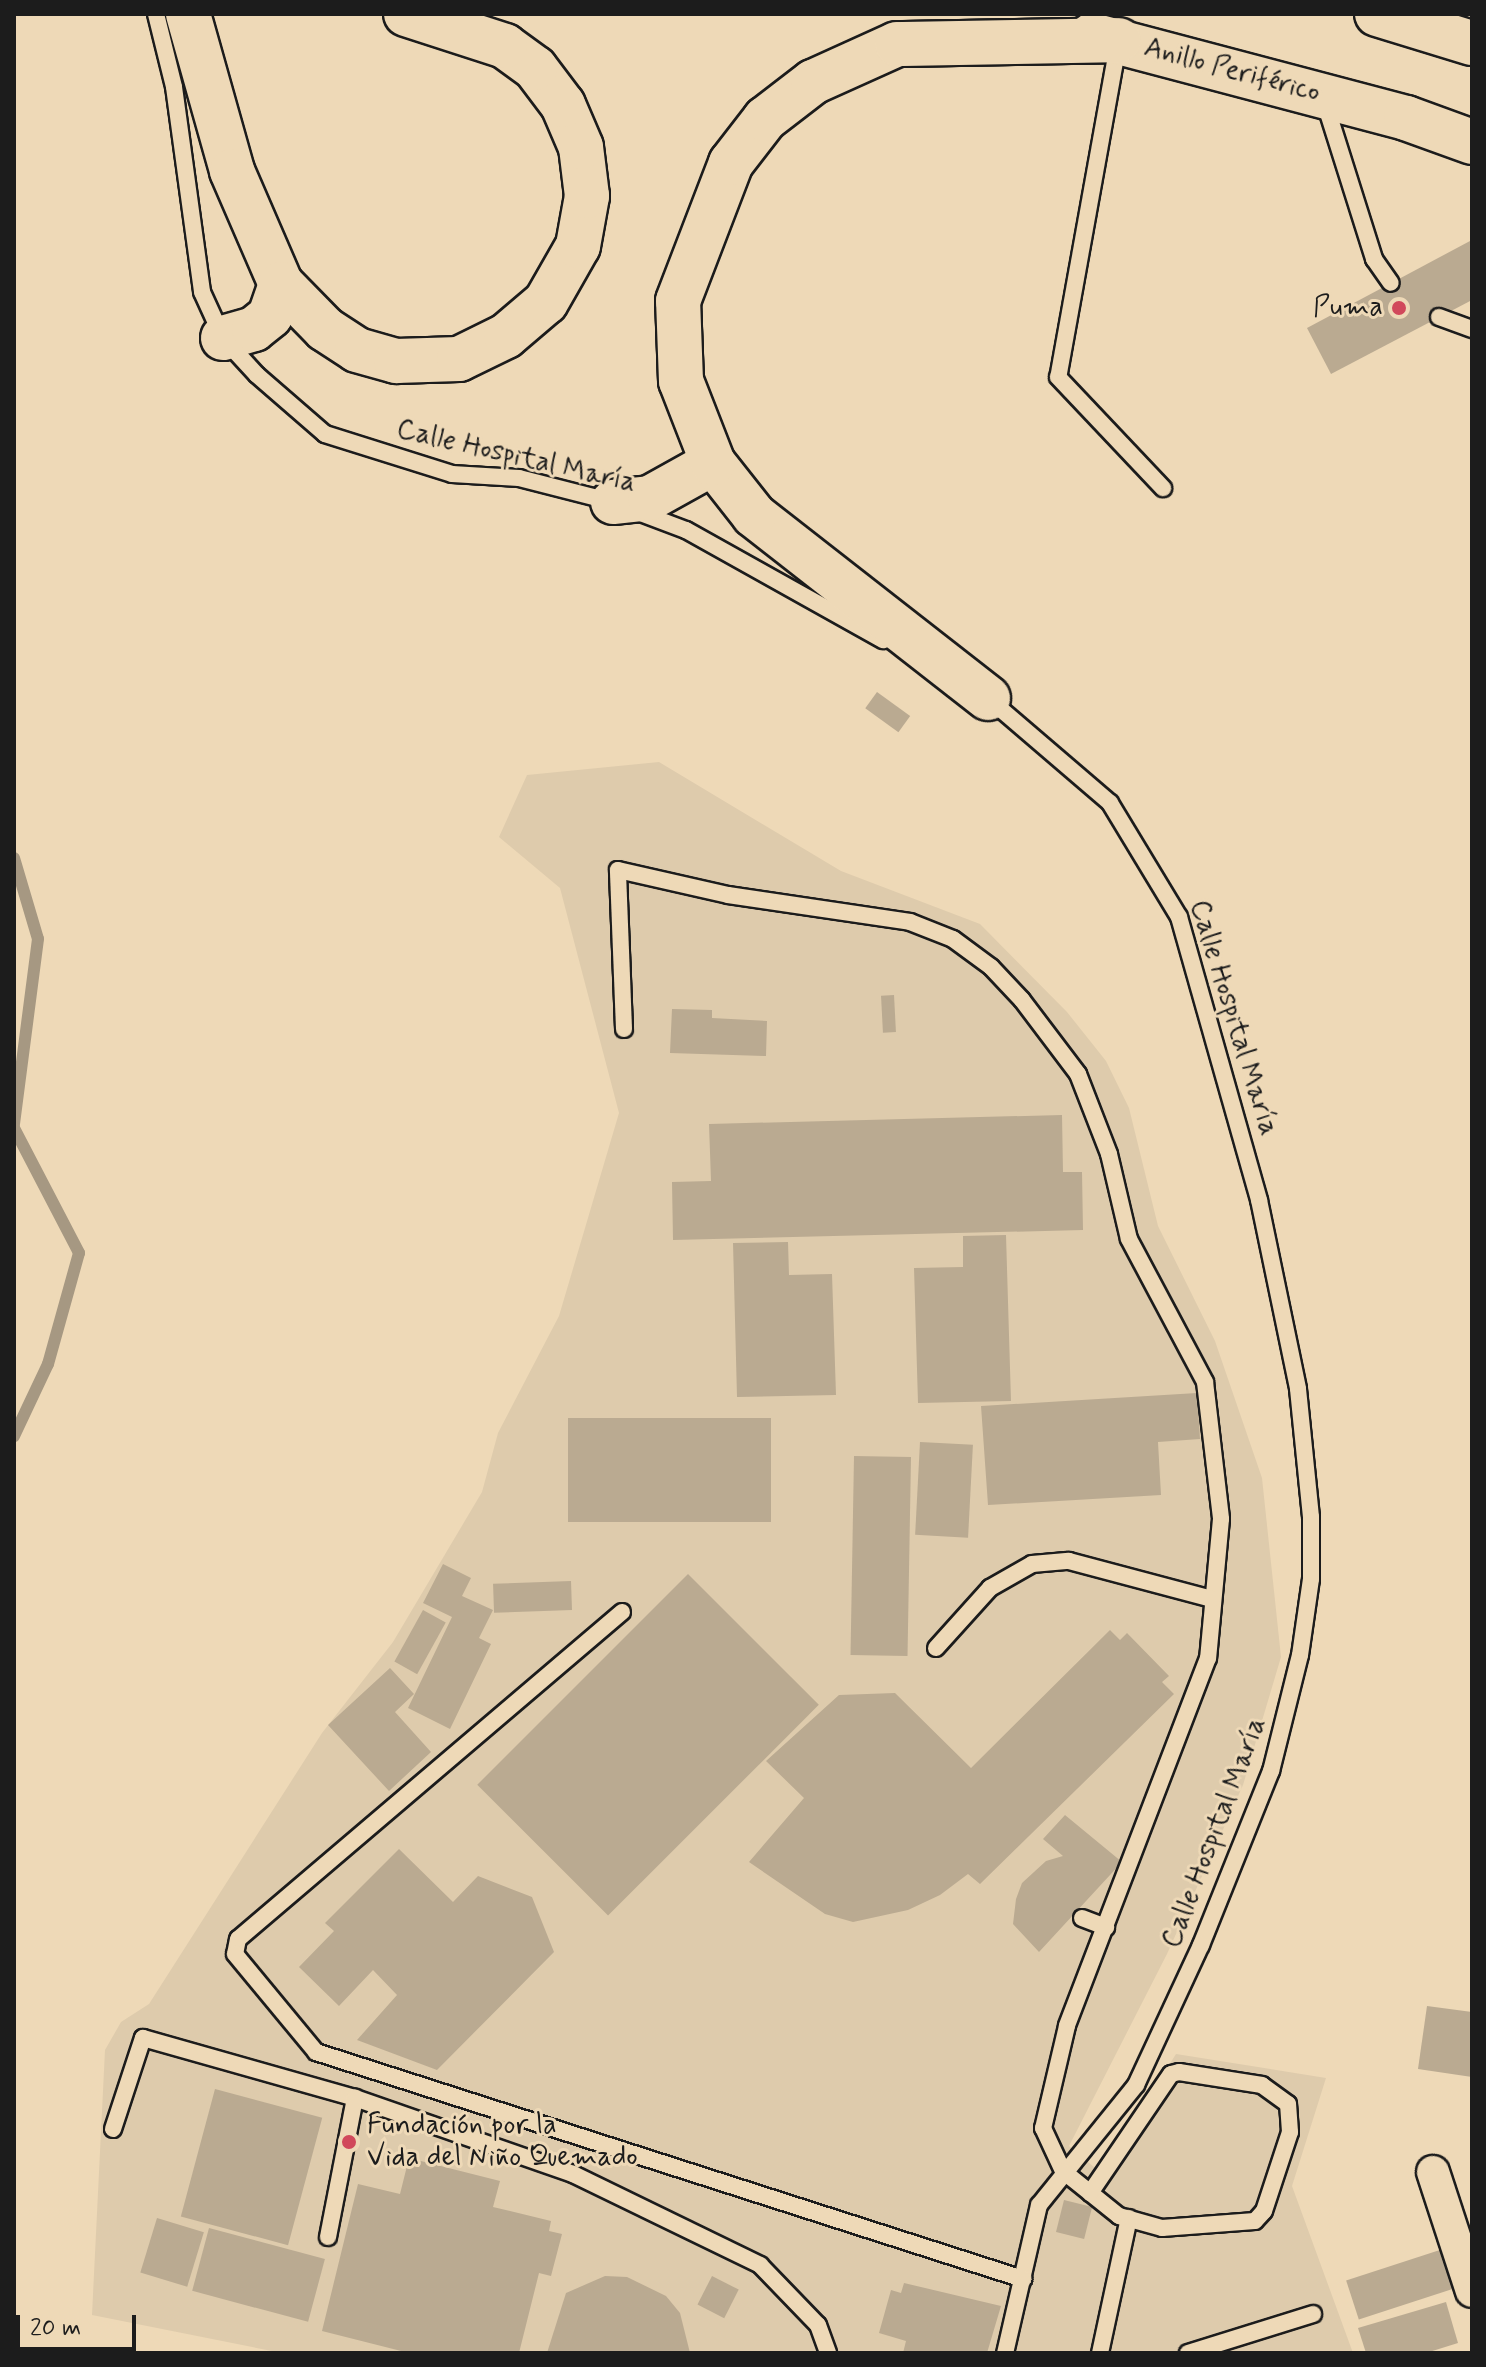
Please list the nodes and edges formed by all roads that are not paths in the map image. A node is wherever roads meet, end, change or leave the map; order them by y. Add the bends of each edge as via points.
1 (406, 14) edge
2 (987, 14) edge
3 (1377, 14) edge
4 (174, 23) edge
5 (1119, 40) junction
6 (1472, 43) edge
7 (1322, 95) junction
8 (1472, 142) edge
9 (1391, 283) dead end
10 (281, 284) junction
11 (1439, 317) dead end
12 (1472, 329) edge
13 (223, 338) junction
14 (713, 463) junction
15 (1163, 488) dead end
16 (613, 502) junction
17 (988, 698) junction
18 (624, 1029) dead end
19 (1212, 1599) junction
20 (622, 1612) dead end
21 (936, 1648) dead end
22 (1082, 1918) dead end
23 (1106, 1927) junction
24 (355, 2098) junction
25 (113, 2129) dead end
26 (1063, 2171) junction
27 (1433, 2172) dead end
28 (1090, 2193) junction
29 (1129, 2218) junction
30 (328, 2237) dead end
31 (1023, 2279) junction
32 (1472, 2291) edge
33 (1313, 2314) dead end
34 (828, 2353) edge
35 (1005, 2353) edge
36 (1100, 2353) edge
37 (1188, 2353) edge

1 - 10 main road via 505,46 535,68 563,105 581,147 587,196 578,246 546,302 506,336 459,359 396,361 357,350 325,329
2 - 5 main road, Anillo Periférico
3 - 6 main road
4 - 10 main road
4 - 13 lane, Calle Hospital María via 174,87 202,292
5 - 7 main road, Anillo Periférico
5 - 14 main road via 897,44 813,82 765,119 731,163 678,301 681,381
5 - 15 lane via 1058,377
7 - 8 main road, Anillo Periférico
7 - 9 lane via 1374,259
10 - 13 main road via 270,316 254,329
11 - 12 lane
13 - 16 lane, Calle Hospital María via 325,434 452,474 519,478
14 - 16 main road via 650,498
14 - 17 main road via 754,515
16 - 17 lane, Calle Hospital María via 686,530
17 - 26 lane, Calle Hospital María via 1110,803 1179,917 1269,1246 1300,1404 1311,1517 1311,1579 1287,1720 1249,1832 1136,2085
18 - 19 lane via 618,870 728,895 910,922 953,939 991,967 1064,1052 1087,1091 1129,1239 1205,1382 1221,1519
19 - 21 lane via 1069,1561 1032,1564 990,1588
19 - 23 lane via 1208,1658
20 - 31 lane via 238,1939 235,1954 316,2052
22 - 23 lane
23 - 26 lane via 1067,2026 1043,2128
24 - 25 lane via 143,2038
24 - 30 lane
24 - 34 lane via 573,2174 760,2265 818,2325
26 - 28 lane
26 - 31 lane, Calle Hospital María via 1039,2205
27 - 32 street
28 - 29 lane
28 - 29 lane via 1171,2074 1262,2085 1288,2104 1290,2132 1264,2211 1255,2221 1162,2228
29 - 36 lane
31 - 35 lane, Calle Hospital María
33 - 37 lane

